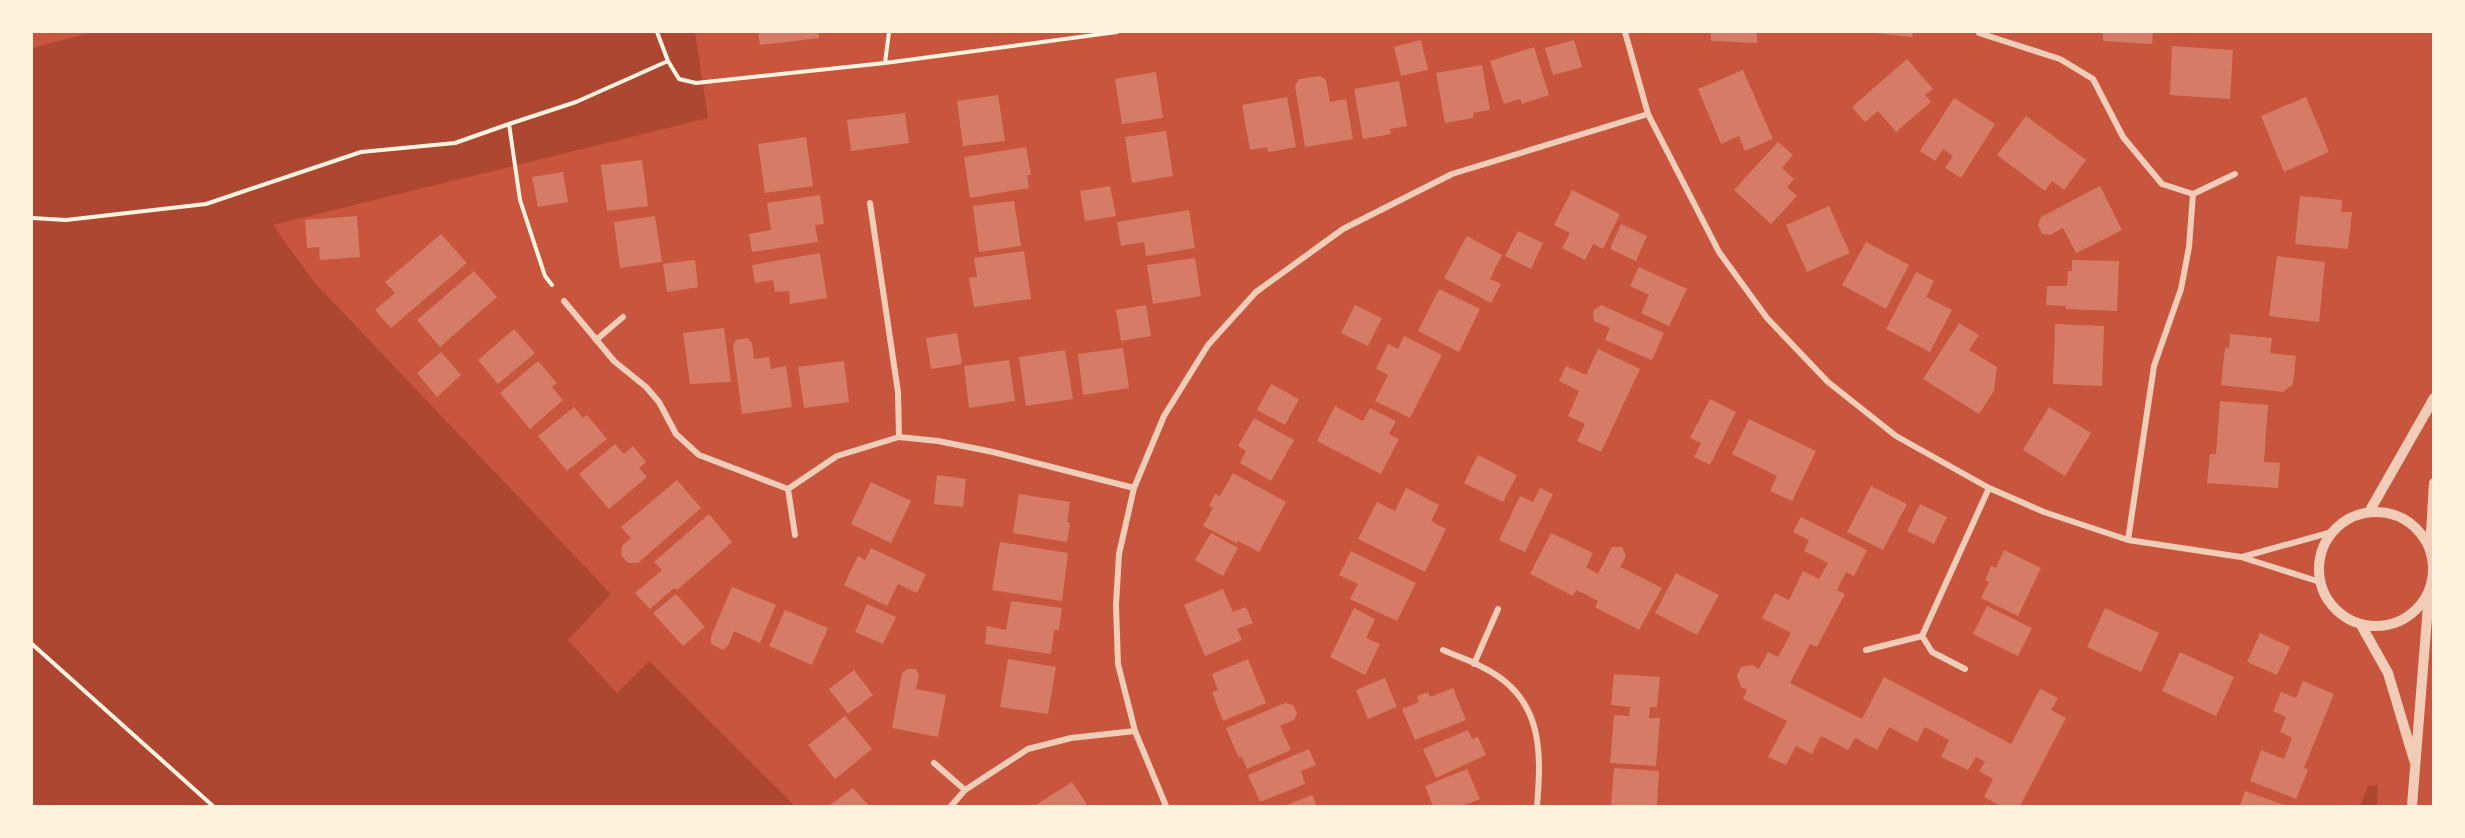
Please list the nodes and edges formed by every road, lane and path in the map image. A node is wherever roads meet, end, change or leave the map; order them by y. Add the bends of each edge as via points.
1 (657, 32) edge
2 (889, 32) edge
3 (1117, 32) edge
4 (1625, 32) edge
5 (1979, 33) edge
6 (668, 61) junction
7 (885, 63) junction
8 (1648, 114) junction
9 (510, 124) junction
10 (2235, 174) dead end
11 (2193, 194) junction
12 (870, 202) dead end
13 (32, 219) edge
14 (564, 301) joint
15 (623, 317) dead end
16 (596, 339) junction
17 (2433, 398) edge
18 (898, 437) junction
19 (2433, 483) edge
20 (1134, 488) junction
21 (1989, 488) junction
22 (788, 489) junction
23 (2369, 512) junction
24 (2332, 532) junction
25 (795, 535) dead end
26 (2128, 540) junction
27 (2430, 551) junction
28 (2241, 557) junction
29 (2320, 582) junction
30 (2429, 590) junction
31 (1498, 609) dead end
32 (2361, 625) junction
33 (1922, 636) junction
34 (32, 644) edge
35 (1443, 650) dead end
36 (1866, 650) dead end
37 (1474, 664) junction
38 (1965, 669) dead end
39 (1135, 731) junction
40 (934, 763) dead end
41 (2415, 766) junction
42 (965, 790) junction
43 (213, 807) edge
44 (951, 807) edge
45 (1167, 807) edge
46 (1537, 807) edge
47 (2412, 807) edge

1 - 6 path
2 - 7 path
3 - 7 path
4 - 8 street
5 - 11 street via 2060,59 2093,79 2123,137 2162,184
6 - 7 path via 679,79 696,83
6 - 9 path via 576,102
8 - 20 street via 1452,174 1343,229 1288,268 1256,292 1208,345 1164,416
8 - 21 street via 1719,252 1767,318 1828,382 1896,436
9 - 13 path via 455,143 362,152 206,204 66,220
9 - 14 path via 520,200 545,276
10 - 11 street
11 - 26 street via 2181,289 2154,366
12 - 18 street via 898,392
14 - 16 street
15 - 16 street
16 - 22 street via 614,361 646,387 676,434 699,455
17 - 23 street
18 - 20 street via 993,452
18 - 22 street via 837,456
19 - 27 street
20 - 39 street via 1119,554 1116,605 1118,664
21 - 26 street via 2044,512
21 - 33 street
22 - 25 street
23 - 24 street
23 - 27 street via 2406,521 2421,534
24 - 28 street
24 - 29 street via 2321,556
26 - 28 street
27 - 30 street via 2433,571
28 - 29 street
29 - 32 street via 2335,609
30 - 32 street via 2409,616 2394,623
30 - 41 street
31 - 37 street
32 - 41 street via 2388,673
33 - 36 street
33 - 38 street via 1932,652
34 - 43 path
35 - 37 street
37 - 46 street via 1505,682 1524,700 1538,732
39 - 42 street via 1071,738 1029,749
39 - 45 street
40 - 42 street
41 - 47 street
42 - 44 street

